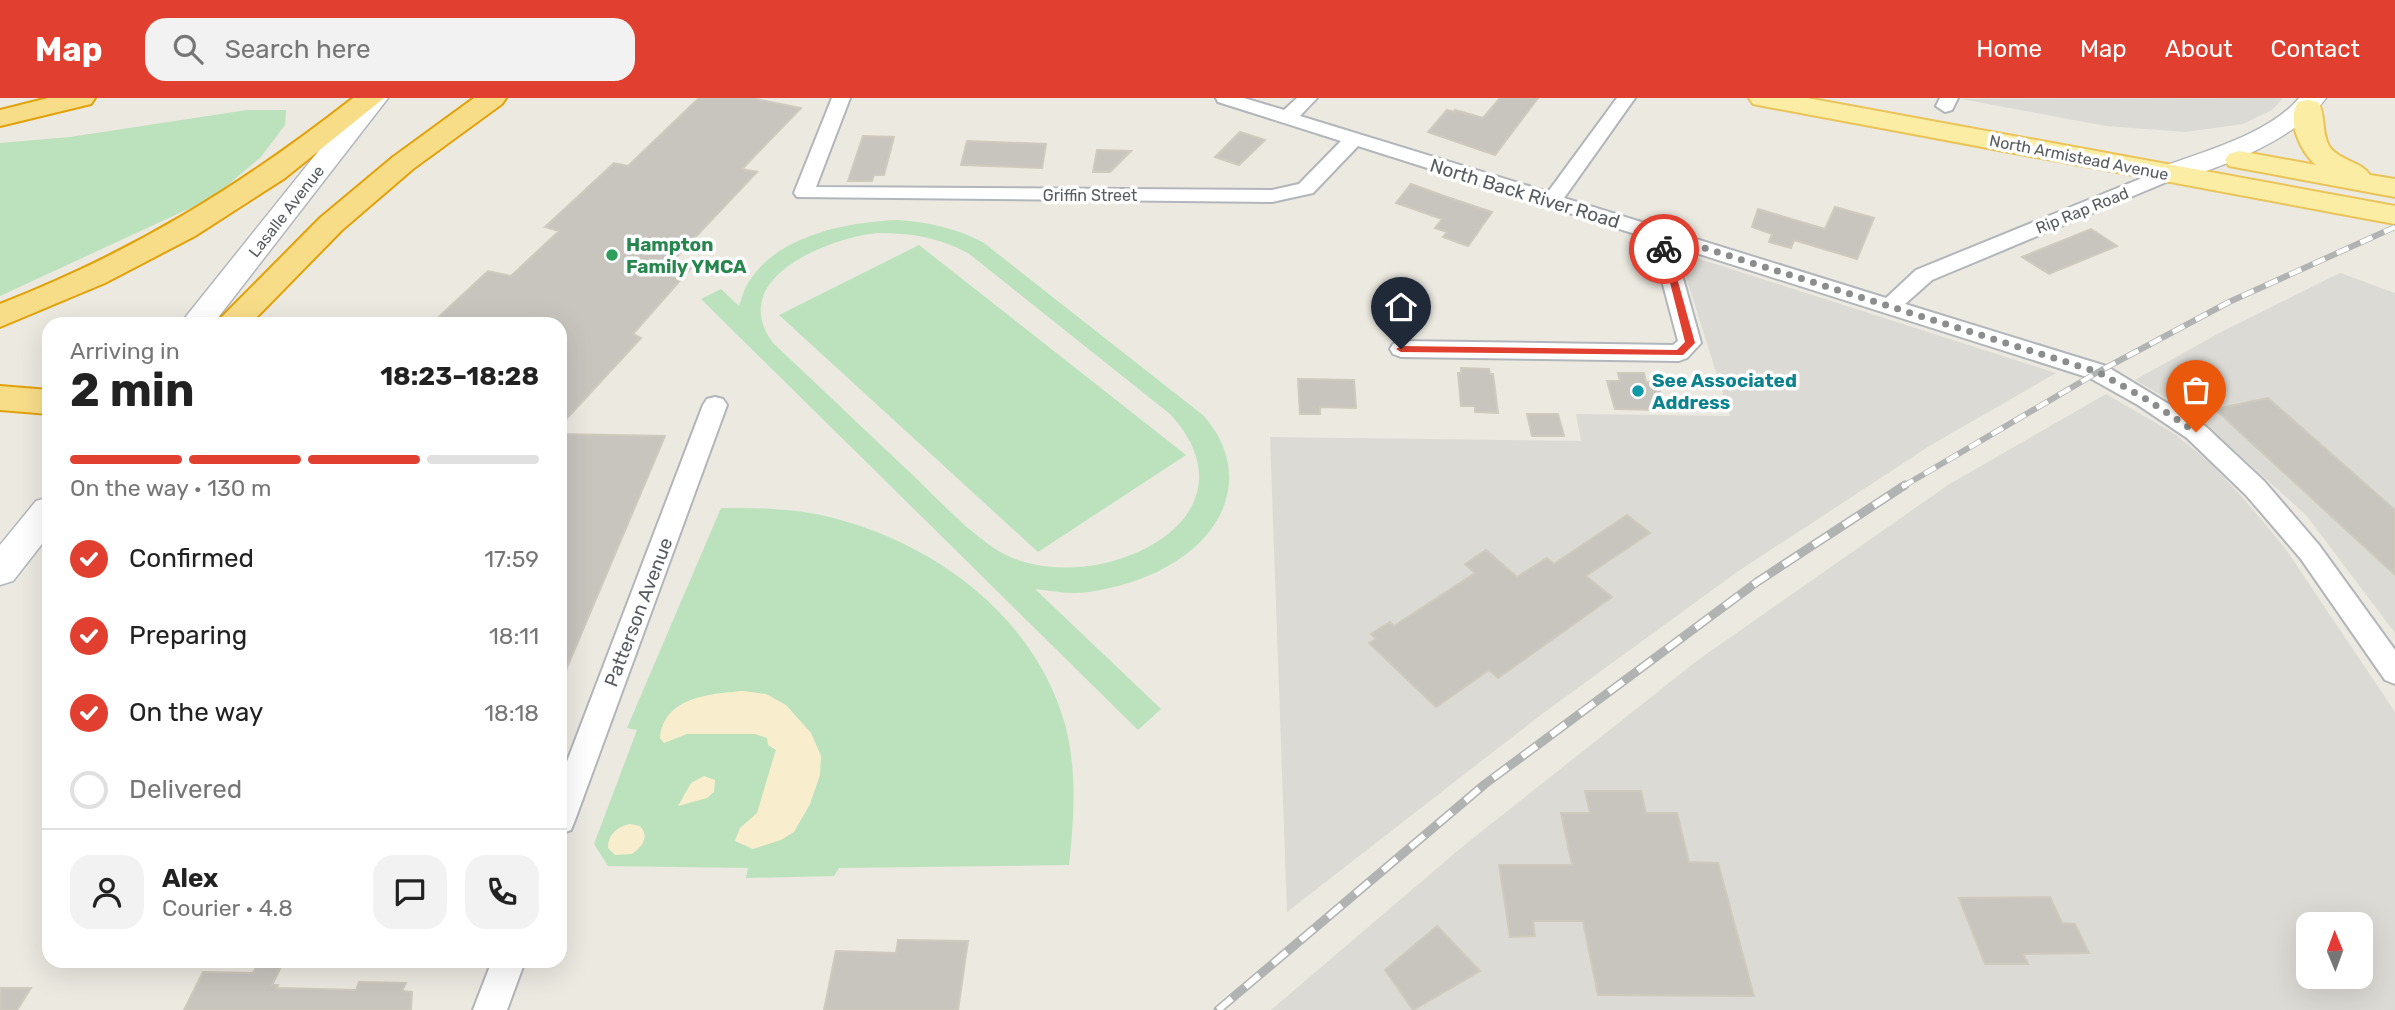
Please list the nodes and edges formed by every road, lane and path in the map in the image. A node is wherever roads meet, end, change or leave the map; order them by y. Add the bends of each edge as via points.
1 (61, 98) edge
2 (81, 98) edge
3 (370, 98) edge
4 (375, 98) edge
5 (492, 98) edge
6 (841, 98) edge
7 (1225, 98) edge
8 (1308, 98) edge
9 (1626, 98) edge
10 (1763, 98) edge
11 (1899, 98) edge
12 (1947, 102) edge
13 (2311, 103) edge
14 (0, 109) edge
15 (0, 118) edge
16 (1287, 118) junction
17 (1354, 139) junction
18 (2215, 155) junction
19 (2169, 174) junction
20 (2395, 187) edge
21 (1551, 202) junction
22 (2395, 215) edge
23 (1660, 234) junction
24 (1890, 306) junction
25 (0, 316) edge
26 (202, 317) edge
27 (238, 317) edge
28 (1401, 349) dead end
29 (0, 398) edge
30 (42, 401) edge
31 (715, 405) dead end
32 (42, 519) edge
33 (0, 571) edge
34 (2395, 673) edge
35 (567, 801) edge
36 (505, 968) edge
37 (490, 1010) edge

1 - 14 highway
2 - 15 highway
3 - 25 highway via 279,169 205,217 121,263
4 - 26 main road, Lasalle Avenue
5 - 27 highway via 403,163 331,224
6 - 17 street, Griffin Street via 804,193 1272,197 1306,189
7 - 16 street, North Back River Road
8 - 16 street
9 - 21 street
10 - 19 main road, North Armistead Avenue
11 - 12 main road, North Armistead Avenue
12 - 18 main road, North Armistead Avenue
13 - 18 main road, Rip Rap Road via 2291,122
13 - 20 main road via 2309,134 2316,149 2354,174
16 - 17 street, North Back River Road
17 - 21 street, North Back River Road
18 - 19 main road, Rip Rap Road
18 - 20 main road, North Armistead Avenue
19 - 22 main road, North Armistead Avenue
19 - 24 street, Rip Rap Road via 1924,275
21 - 23 street, North Back River Road
23 - 24 street, North Back River Road
23 - 28 street via 1690,343 1679,353
24 - 34 street, North Back River Road via 2098,372 2196,432 2255,488 2310,552
29 - 30 highway
31 - 35 street, Patterson Avenue
32 - 33 main road
36 - 37 street

